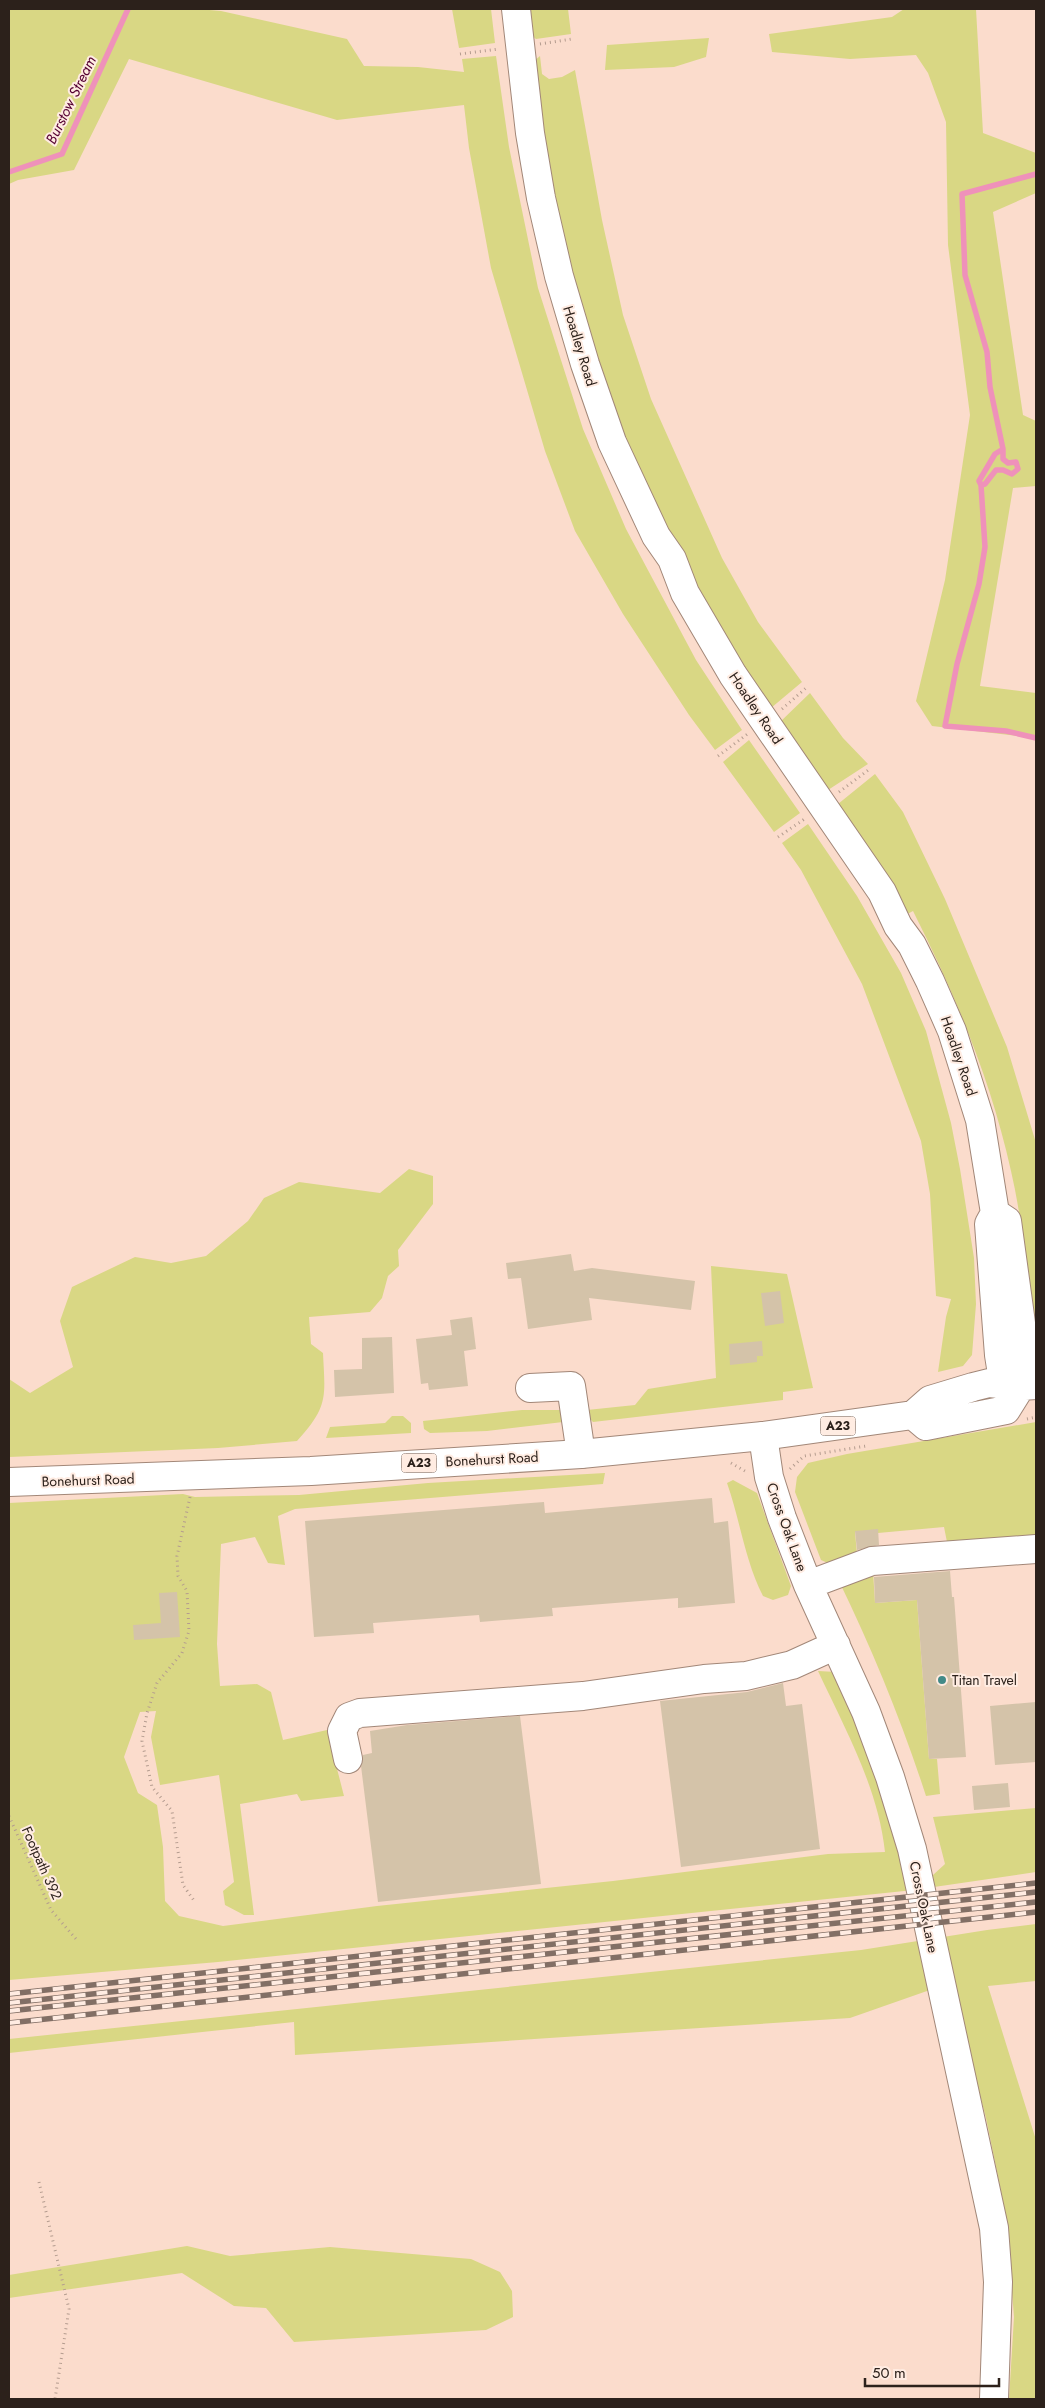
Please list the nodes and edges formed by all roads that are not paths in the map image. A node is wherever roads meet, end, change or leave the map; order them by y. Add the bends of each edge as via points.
1 (516, 9) edge
2 (1028, 1385) edge
3 (530, 1388) dead end
4 (763, 1436) junction
5 (581, 1454) junction
6 (9, 1482) edge
7 (1036, 1549) edge
8 (808, 1584) junction
9 (836, 1644) junction
10 (348, 1758) dead end
11 (994, 2399) edge

1 - 2 street, Hoadley Road via 530,133 558,276 612,442 656,536 672,559 685,593 739,683 882,892 930,981 967,1073 980,1120 995,1213 1007,1221
2 - 4 street, Bonehurst Road / A23 via 973,1387 930,1400 913,1415
3 - 5 street via 571,1386
4 - 5 street, Bonehurst Road / A23
4 - 8 street, Cross Oak Lane via 774,1494
5 - 6 street, Bonehurst Road / A23 via 191,1476
7 - 8 street via 872,1561
8 - 9 street, Cross Oak Lane
9 - 10 street via 792,1665 746,1676 583,1696 360,1713 349,1717 342,1730
9 - 11 street, Cross Oak Lane via 866,1712 912,1849 973,2124 994,2228 998,2282

